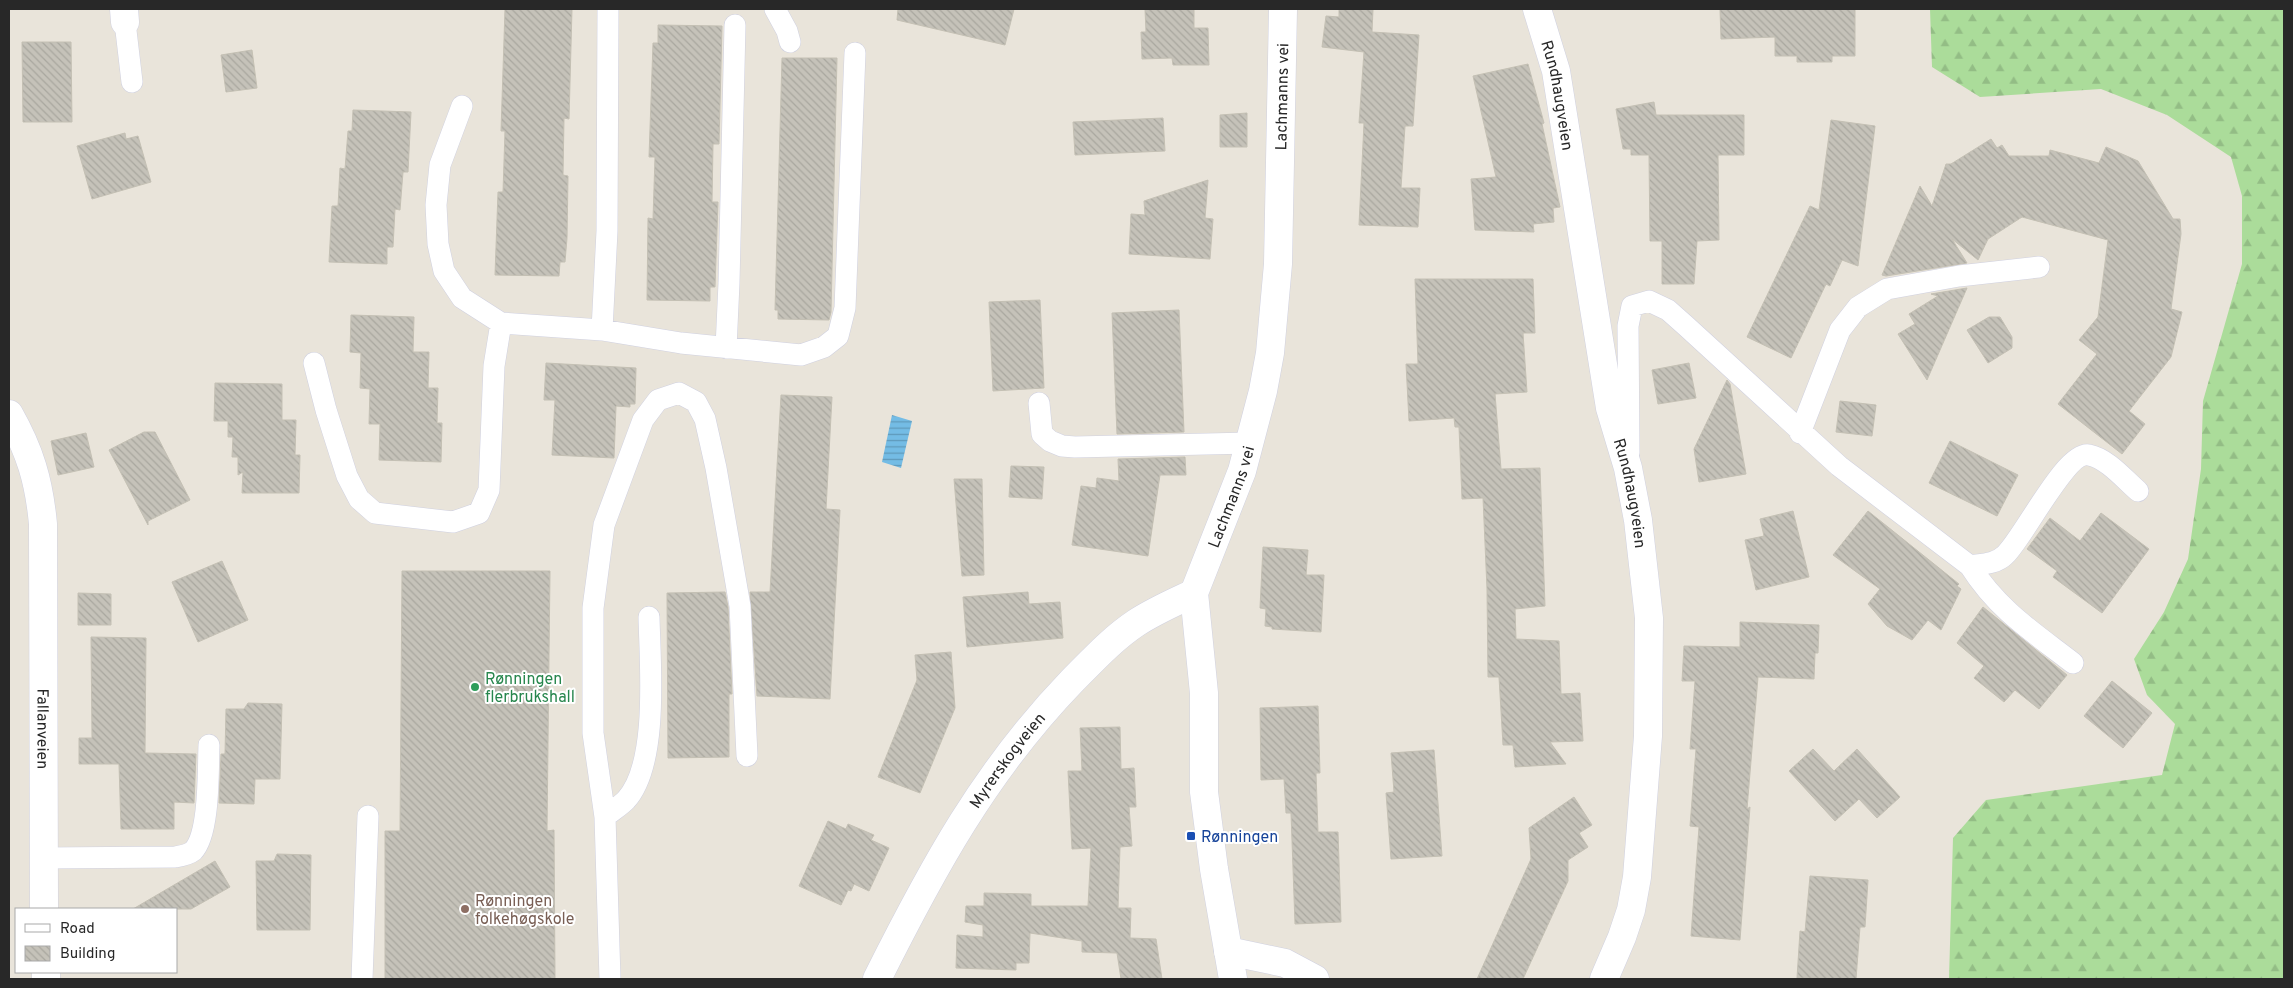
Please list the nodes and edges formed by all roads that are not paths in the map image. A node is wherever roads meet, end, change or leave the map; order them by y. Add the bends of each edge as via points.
1 (608, 9) edge
2 (775, 9) edge
3 (1283, 9) edge
4 (1537, 9) edge
5 (124, 16) edge
6 (735, 25) dead end
7 (790, 42) dead end
8 (855, 53) dead end
9 (132, 82) dead end
10 (462, 106) dead end
11 (2039, 266) dead end
12 (501, 323) junction
13 (602, 330) junction
14 (726, 348) junction
15 (314, 363) dead end
16 (1039, 403) dead end
17 (9, 414) edge
18 (1800, 433) junction
19 (1250, 443) junction
20 (1628, 468) junction
21 (2138, 491) dead end
22 (1970, 566) junction
23 (1194, 593) junction
24 (649, 617) dead end
25 (2073, 663) dead end
26 (209, 745) dead end
27 (747, 756) dead end
28 (368, 816) dead end
29 (605, 817) junction
30 (43, 858) junction
31 (44, 908) edge
32 (1228, 951) junction
33 (362, 979) edge
34 (610, 979) edge
35 (877, 979) edge
36 (1233, 979) edge
37 (1316, 979) edge
38 (1604, 979) edge

1 - 13 lane via 607,231
2 - 7 lane via 788,31
3 - 19 street, Lachmanns vei via 1278,264 1270,353
4 - 20 street, Rundhaugveien via 1556,71 1610,408
5 - 9 lane
6 - 14 lane
8 - 14 lane via 845,308 838,336 824,347 801,355
10 - 12 lane via 440,165 436,205 438,244 444,271 462,298
11 - 18 lane via 1887,288 1858,306 1840,330
12 - 13 lane
12 - 15 lane via 494,366 489,490 479,513 453,522 375,513 359,499 347,476
13 - 14 lane
16 - 19 lane via 1042,434 1062,446
17 - 30 street, Fallanveien via 24,440 40,494 44,548
18 - 20 lane via 1668,310 1649,301 1632,306 1628,326
18 - 22 lane via 1838,466
19 - 23 street, Lachmanns vei
20 - 38 street, Rundhaugveien via 1638,520 1649,618 1648,736 1638,877 1625,928
21 - 22 lane via 2106,463 2090,455 2082,455 2058,480 2004,556
22 - 25 lane via 2002,608
23 - 32 street, Lachmanns vei via 1204,692 1204,792
23 - 35 street, Myrerskogveien via 1137,622 1119,636 1050,704 1008,754 971,806
24 - 29 lane via 651,682 644,763 626,799
26 - 30 lane via 204,823 192,851 175,857
27 - 29 lane via 740,606 718,477 705,419 696,402 679,394 658,400 643,420 604,525 593,608 593,733
28 - 33 lane
29 - 34 lane
30 - 31 street, Fallanveien
32 - 36 street, Lachmanns vei
32 - 37 street via 1285,963

